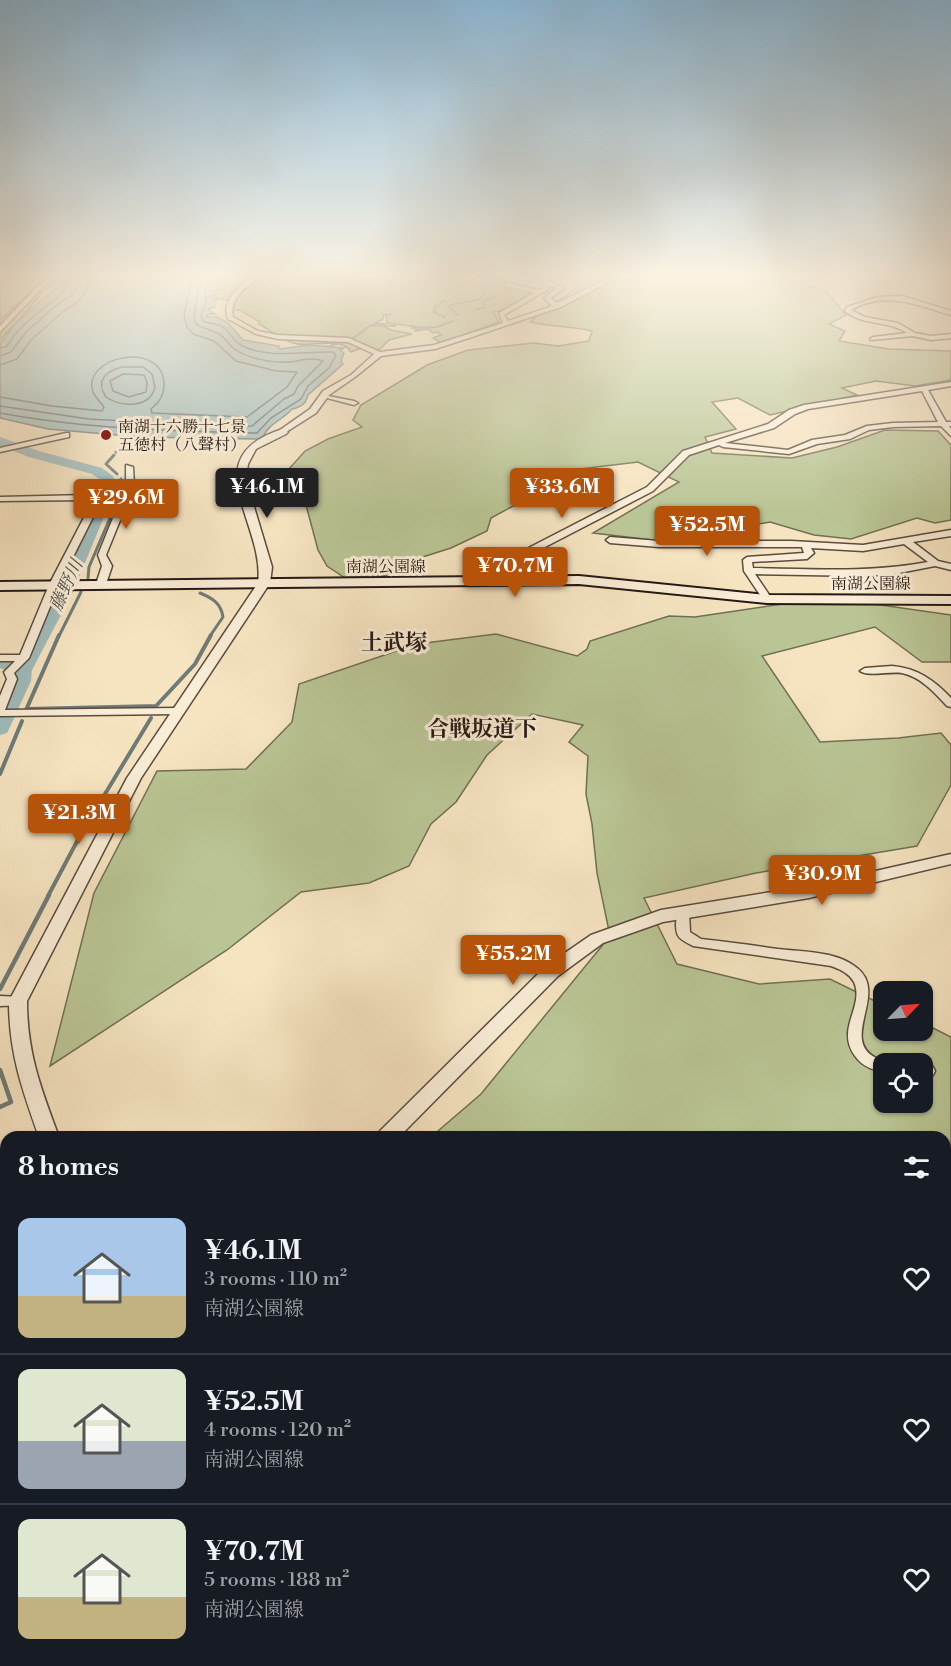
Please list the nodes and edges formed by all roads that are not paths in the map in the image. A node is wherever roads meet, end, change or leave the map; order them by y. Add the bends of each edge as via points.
1 (378, 356) edge
2 (951, 384) edge
3 (925, 390) junction
4 (331, 398) dead end
5 (354, 403) dead end
6 (947, 424) edge
7 (283, 432) joint
8 (951, 434) edge
9 (66, 435) dead end
10 (718, 444) junction
11 (0, 450) edge
12 (129, 467) dead end
13 (0, 499) edge
14 (951, 533) edge
15 (610, 540) dead end
16 (906, 541) junction
17 (806, 546) junction
18 (935, 563) junction
19 (951, 567) edge
20 (749, 571) junction
21 (264, 583) junction
22 (501, 583) junction
23 (101, 584) junction
24 (54, 585) junction
25 (0, 586) edge
26 (767, 600) junction
27 (951, 600) edge
28 (0, 658) edge
29 (18, 664) junction
30 (864, 671) dead end
31 (951, 704) edge
32 (0, 711) edge
33 (177, 711) junction
34 (951, 859) edge
35 (683, 912) junction
36 (9, 1001) edge
37 (873, 1062) edge
38 (47, 1131) edge
39 (393, 1131) edge

1 - 7 street via 326,393 313,411
2 - 3 street
3 - 6 street
3 - 10 street via 807,407 771,426
4 - 5 street
6 - 8 street
6 - 10 street via 867,429 789,452
7 - 21 street via 252,447 243,464 242,480 266,567
9 - 11 street
10 - 22 street via 686,453 650,489 514,559
12 - 23 street via 130,486 102,555 107,566
13 - 24 street via 87,497 97,501
14 - 16 street
15 - 17 street
16 - 17 street via 862,548
16 - 18 street
17 - 20 street via 810,553 807,556 747,560
18 - 19 street
18 - 20 street via 864,573
20 - 26 street
21 - 22 main road, 南湖公園線
21 - 23 main road, 南湖公園線
21 - 33 street
22 - 26 main road, 南湖公園線 via 579,580
23 - 24 main road, 南湖公園線
24 - 25 main road, 南湖公園線
24 - 29 street
26 - 27 main road, 南湖公園線
28 - 29 street
29 - 32 street via 9,674 12,679
30 - 31 street via 913,671
32 - 33 street
33 - 36 street via 134,778
34 - 35 street via 810,892
35 - 37 street via 683,934 698,943 833,961 849,968 861,980 862,991 854,1024 855,1045
35 - 39 street via 597,939 552,971
36 - 38 street via 27,1077

